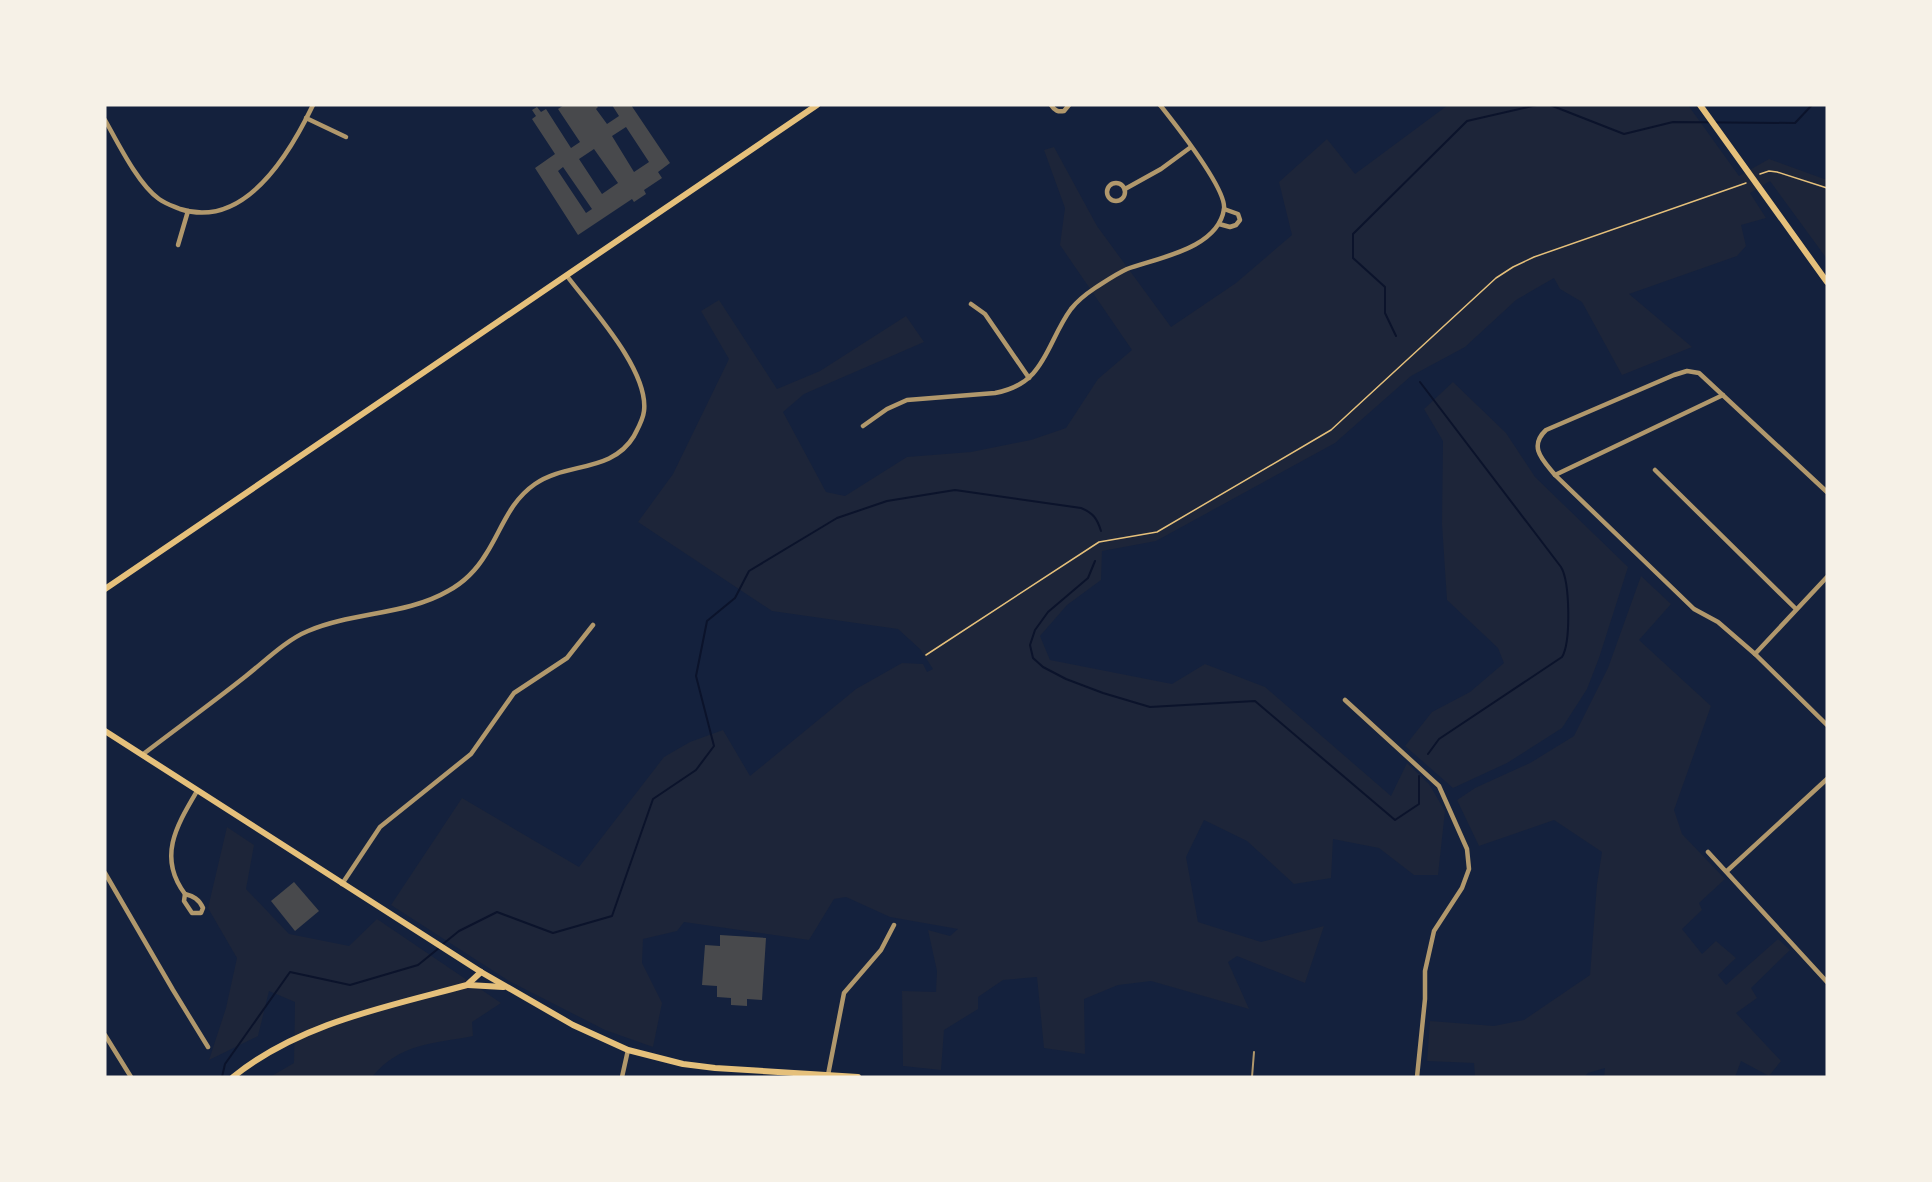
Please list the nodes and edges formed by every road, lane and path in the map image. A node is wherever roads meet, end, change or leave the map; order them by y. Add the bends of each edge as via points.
1 (313, 105) edge
2 (817, 105) edge
3 (1051, 105) edge
4 (1069, 105) edge
5 (1160, 105) edge
6 (1700, 105) edge
7 (306, 118) junction
8 (105, 120) edge
9 (346, 137) dead end
10 (1191, 147) junction
11 (1753, 179) junction
12 (1827, 188) edge
13 (1125, 189) junction
14 (1224, 209) junction
15 (188, 211) junction
16 (1219, 224) junction
17 (178, 245) dead end
18 (567, 276) junction
19 (1827, 282) edge
20 (971, 304) dead end
21 (1029, 378) junction
22 (1723, 395) junction
23 (863, 426) dead end
24 (1656, 470) dead end
25 (1555, 475) junction
26 (1827, 492) edge
27 (1827, 578) edge
28 (105, 589) edge
29 (1796, 609) junction
30 (593, 625) dead end
31 (1755, 654) junction
32 (926, 655) dead end
33 (1345, 700) dead end
34 (1827, 725) edge
35 (105, 731) edge
36 (142, 756) junction
37 (1827, 779) edge
38 (197, 791) junction
39 (1708, 852) dead end
40 (1727, 871) junction
41 (105, 873) edge
42 (342, 884) junction
43 (185, 894) junction
44 (894, 925) dead end
45 (481, 972) junction
46 (1827, 982) edge
47 (467, 985) junction
48 (507, 987) junction
49 (105, 1035) edge
50 (208, 1047) dead end
51 (628, 1050) junction
52 (1254, 1052) dead end
53 (828, 1075) junction
54 (131, 1077) edge
55 (233, 1077) edge
56 (622, 1077) edge
57 (858, 1077) edge
58 (1252, 1077) edge
59 (1417, 1077) edge

1 - 7 street
2 - 18 main road
3 - 4 street via 1059,112
5 - 10 street
6 - 11 main road
7 - 9 street
7 - 15 street via 277,167 251,193 218,211
8 - 15 street via 149,190 169,205
10 - 13 street
10 - 14 street via 1223,195
11 - 12 path via 1769,171
11 - 19 main road
11 - 32 path via 1513,267 1496,278 1331,430 1157,532 1099,542
13 - 13 street via 1120,183 1107,190 1113,201 1119,201 1125,196
14 - 16 street
14 - 16 street via 1238,214 1240,220 1230,227
15 - 17 street
16 - 21 street via 1186,249 1113,276 1080,299
18 - 28 main road
18 - 36 street via 631,363 641,383 644,411 632,440 612,458 544,478 524,492 507,513 478,565 448,591 430,600 305,632
20 - 21 street via 985,314
21 - 23 street via 1006,391 907,400
22 - 25 street
22 - 25 street via 1699,373 1688,371 1546,430 1537,447
22 - 26 street
24 - 29 street
25 - 31 street via 1694,609 1718,622
27 - 29 street
29 - 31 street
30 - 42 street via 567,658 514,693 471,754 380,827
31 - 34 street
33 - 59 street via 1439,786 1467,849 1469,869 1462,888 1434,931 1425,971
35 - 36 main road
36 - 38 main road
37 - 40 street
38 - 42 main road
38 - 43 street via 172,839 170,859
39 - 40 street
40 - 46 street
41 - 50 street
42 - 45 main road
43 - 43 street via 184,901 192,914 201,913 201,902
44 - 53 street via 881,950 844,993
45 - 47 main road
45 - 48 main road
47 - 48 main road
47 - 55 main road via 306,1032 264,1054
48 - 51 main road
49 - 54 street
51 - 53 main road via 683,1064
51 - 56 street
52 - 58 lane
53 - 57 main road

